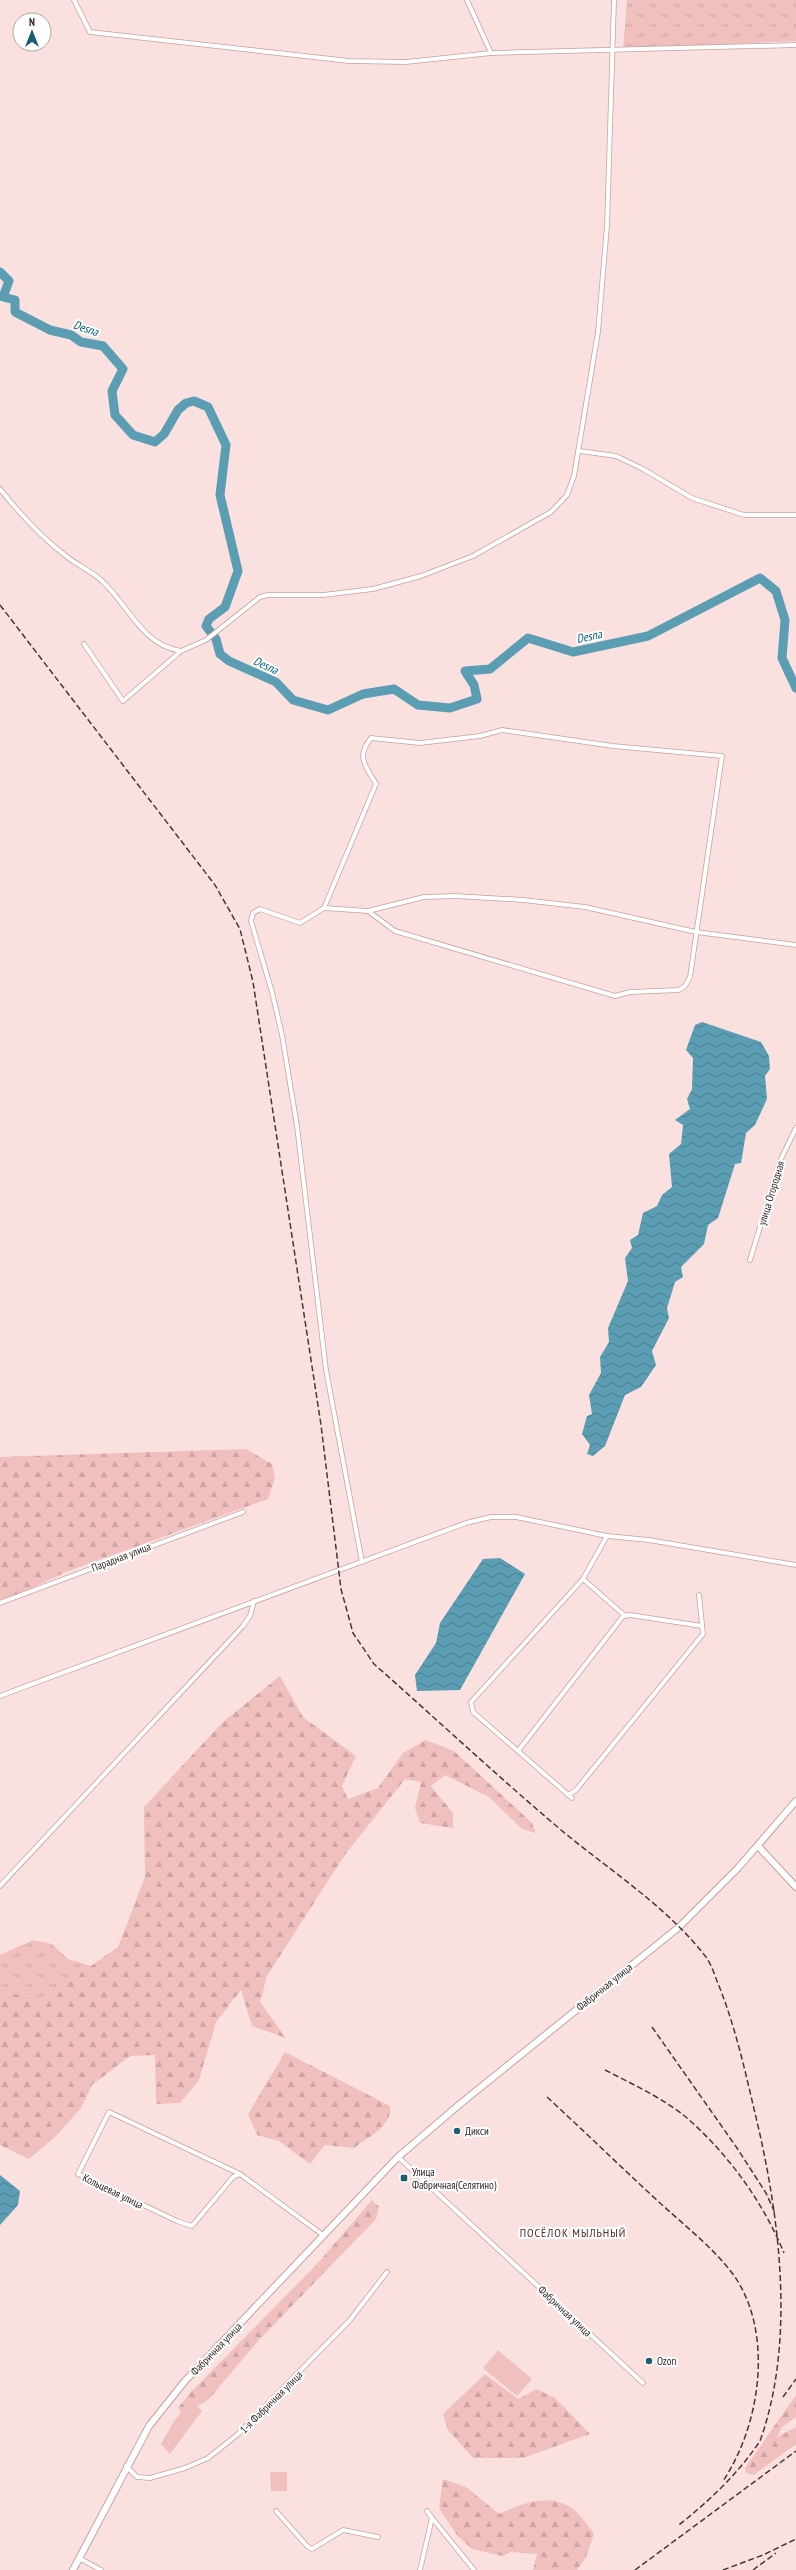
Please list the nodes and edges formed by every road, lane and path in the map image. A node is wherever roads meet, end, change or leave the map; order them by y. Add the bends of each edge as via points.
1 (74, 0) edge
2 (467, 0) edge
3 (614, 0) edge
4 (796, 45) edge
5 (613, 51) junction
6 (491, 53) junction
7 (580, 451) junction
8 (0, 489) edge
9 (796, 515) edge
10 (84, 644) dead end
11 (181, 651) junction
12 (324, 908) junction
13 (368, 911) junction
14 (696, 932) junction
15 (796, 945) edge
16 (796, 1128) edge
17 (750, 1260) dead end
18 (243, 1512) dead end
19 (607, 1536) junction
20 (362, 1562) junction
21 (796, 1565) edge
22 (583, 1579) junction
23 (699, 1595) dead end
24 (254, 1601) junction
25 (0, 1603) edge
26 (623, 1616) junction
27 (702, 1626) junction
28 (0, 1696) edge
29 (518, 1751) junction
30 (796, 1801) edge
31 (758, 1846) junction
32 (0, 1886) edge
33 (796, 1888) edge
34 (398, 2157) junction
35 (240, 2174) junction
36 (324, 2235) junction
37 (388, 2272) dead end
38 (643, 2383) dead end
39 (126, 2466) junction
40 (276, 2511) dead end
41 (427, 2511) dead end
42 (432, 2518) junction
43 (378, 2537) dead end
44 (79, 2558) junction
45 (73, 2570) edge
46 (101, 2570) edge
47 (420, 2570) edge
48 (474, 2570) edge

1 - 6 street via 90,32 349,61 406,62
2 - 6 street
3 - 5 street
4 - 5 street
5 - 6 street
5 - 7 street via 607,226 602,287 598,332
7 - 9 street via 616,456 692,498 744,515
7 - 11 street via 571,488 561,503 496,545 421,576 373,589 323,595 268,594 260,597 207,638
8 - 11 street via 28,523 66,556 101,580 147,636 158,644
10 - 11 street via 123,701
12 - 13 street
12 - 14 street via 376,784 362,761 363,748 371,738 420,743 480,736 502,730 613,746 722,756
12 - 20 street via 300,923 260,909 253,913 251,921 282,1035 297,1126 326,1370
13 - 14 street via 424,897 455,896 585,907
13 - 14 street via 395,931 615,996 630,992 679,990 685,986 690,977
14 - 15 street
16 - 17 street, улица Огородная via 780,1161
18 - 25 street, Парадная улица
19 - 20 street via 516,1516 491,1517 466,1523
19 - 21 street
19 - 22 street
20 - 24 street
22 - 26 street
22 - 29 street via 471,1702 473,1712
23 - 27 street
24 - 28 street
24 - 32 street via 250,1616 243,1626
26 - 27 street
26 - 29 street
27 - 29 street via 703,1634 570,1796
30 - 31 street, Фабричная улица
31 - 33 street
31 - 34 street, Фабричная улица via 679,1927
34 - 36 street, Фабричная улица
34 - 38 street, Фабричная улица
35 - 35 street, Кольцевая улица via 233,2178 192,2226 78,2174 109,2112
35 - 36 street, Кольцевая улица
36 - 39 street, Фабричная улица via 165,2404
37 - 39 street, 1-я Фабричная улица via 350,2320 282,2392 237,2435 208,2458 150,2478 137,2477
39 - 44 street, Фабричная улица
40 - 43 street via 312,2549 343,2530
41 - 42 street
42 - 47 street
42 - 48 street
44 - 45 street, Фабричная улица
44 - 46 street

